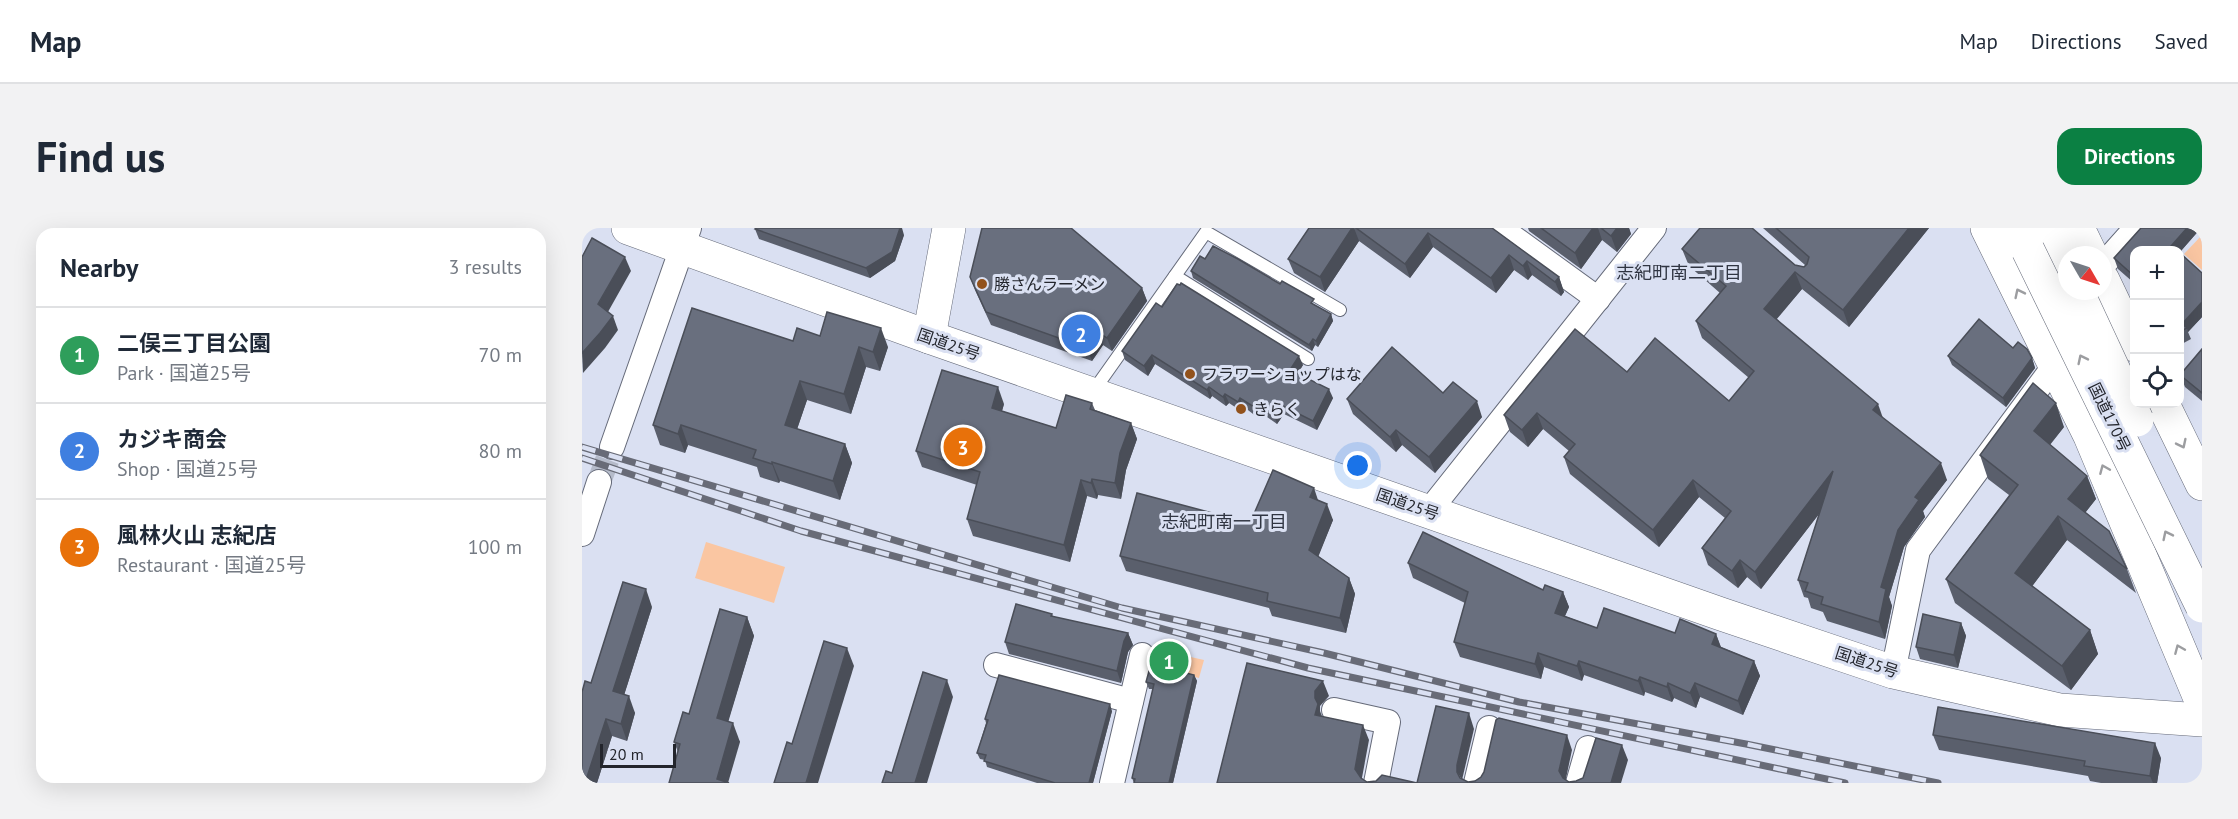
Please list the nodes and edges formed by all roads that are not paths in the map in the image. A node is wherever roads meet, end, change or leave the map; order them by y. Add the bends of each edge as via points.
1 (628, 228) edge
2 (949, 228) edge
3 (1500, 228) edge
4 (1654, 228) edge
5 (1987, 228) edge
6 (2136, 228) edge
7 (2045, 234) edge
8 (686, 239) edge
9 (2059, 246) edge
10 (2058, 255) edge
11 (2112, 259) edge
12 (1174, 276) junction
13 (1598, 299) junction
14 (2084, 300) edge
15 (2105, 300) edge
16 (2109, 300) edge
17 (1340, 310) dead end
18 (929, 337) junction
19 (2130, 338) edge
20 (2051, 357) junction
21 (1308, 359) dead end
22 (1091, 394) junction
23 (2165, 408) edge
24 (612, 447) tunnel mouth
25 (599, 482) tunnel mouth
26 (2202, 484) edge
27 (1429, 511) junction
28 (582, 534) edge
29 (2202, 556) edge
30 (2202, 561) edge
31 (2153, 586) junction
32 (2202, 606) edge
33 (1142, 655) dead end
34 (996, 665) dead end
35 (1893, 672) junction
36 (1131, 701) junction
37 (2202, 703) edge
38 (1334, 710) dead end
39 (2202, 720) edge
40 (1489, 728) dead end
41 (1588, 748) dead end
42 (1112, 783) edge
43 (1376, 783) edge
44 (1476, 783) edge
45 (1578, 783) edge

1 - 8 highway, 国道25号
2 - 18 highway
3 - 13 street
4 - 13 street
20 -> 5 highway
6 - 11 street
7 - 9 highway
7 - 10 highway
32 -> 7 highway, 国道170号, bridge
8 - 18 highway, 国道25号
8 - 24 street
12 - 17 lane via 1206,232
12 - 21 lane
12 - 22 lane
13 - 27 street
14 - 20 lane
15 - 29 highway, 国道170号, bridge
16 - 19 highway
18 - 22 highway, 国道25号
31 -> 20 highway via 2090,436
20 - 35 street via 1918,550
22 - 27 highway, 国道25号
23 -> 26 highway
25 - 28 street
27 - 35 highway, 国道25号
30 - 31 highway
37 -> 31 highway
33 - 36 street
34 - 36 street
35 - 39 highway, 国道25号 via 2060,710
36 - 42 street
38 - 43 street via 1388,722
40 - 44 street
41 - 45 street

